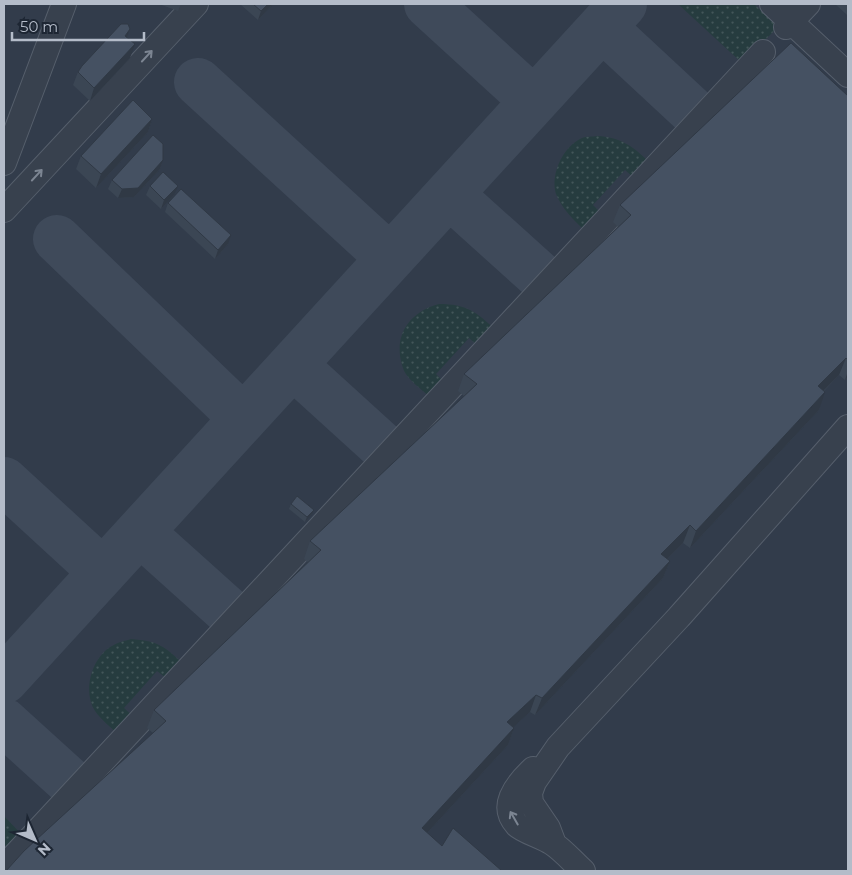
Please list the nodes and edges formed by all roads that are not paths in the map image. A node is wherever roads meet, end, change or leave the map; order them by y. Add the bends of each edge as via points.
1 (64, 4) edge
2 (196, 4) edge
3 (772, 4) edge
4 (808, 4) edge
5 (788, 24) junction
6 (763, 52) dead end
7 (848, 76) edge
8 (4, 163) edge
9 (4, 210) edge
10 (848, 427) edge
11 (4, 867) edge
12 (584, 871) edge

1 - 8 lane
9 -> 2 lane
3 - 5 lane
4 - 5 lane
5 - 7 lane
6 - 11 lane
12 -> 10 lane via 554,844 518,826 509,809 511,797 521,780 558,747

